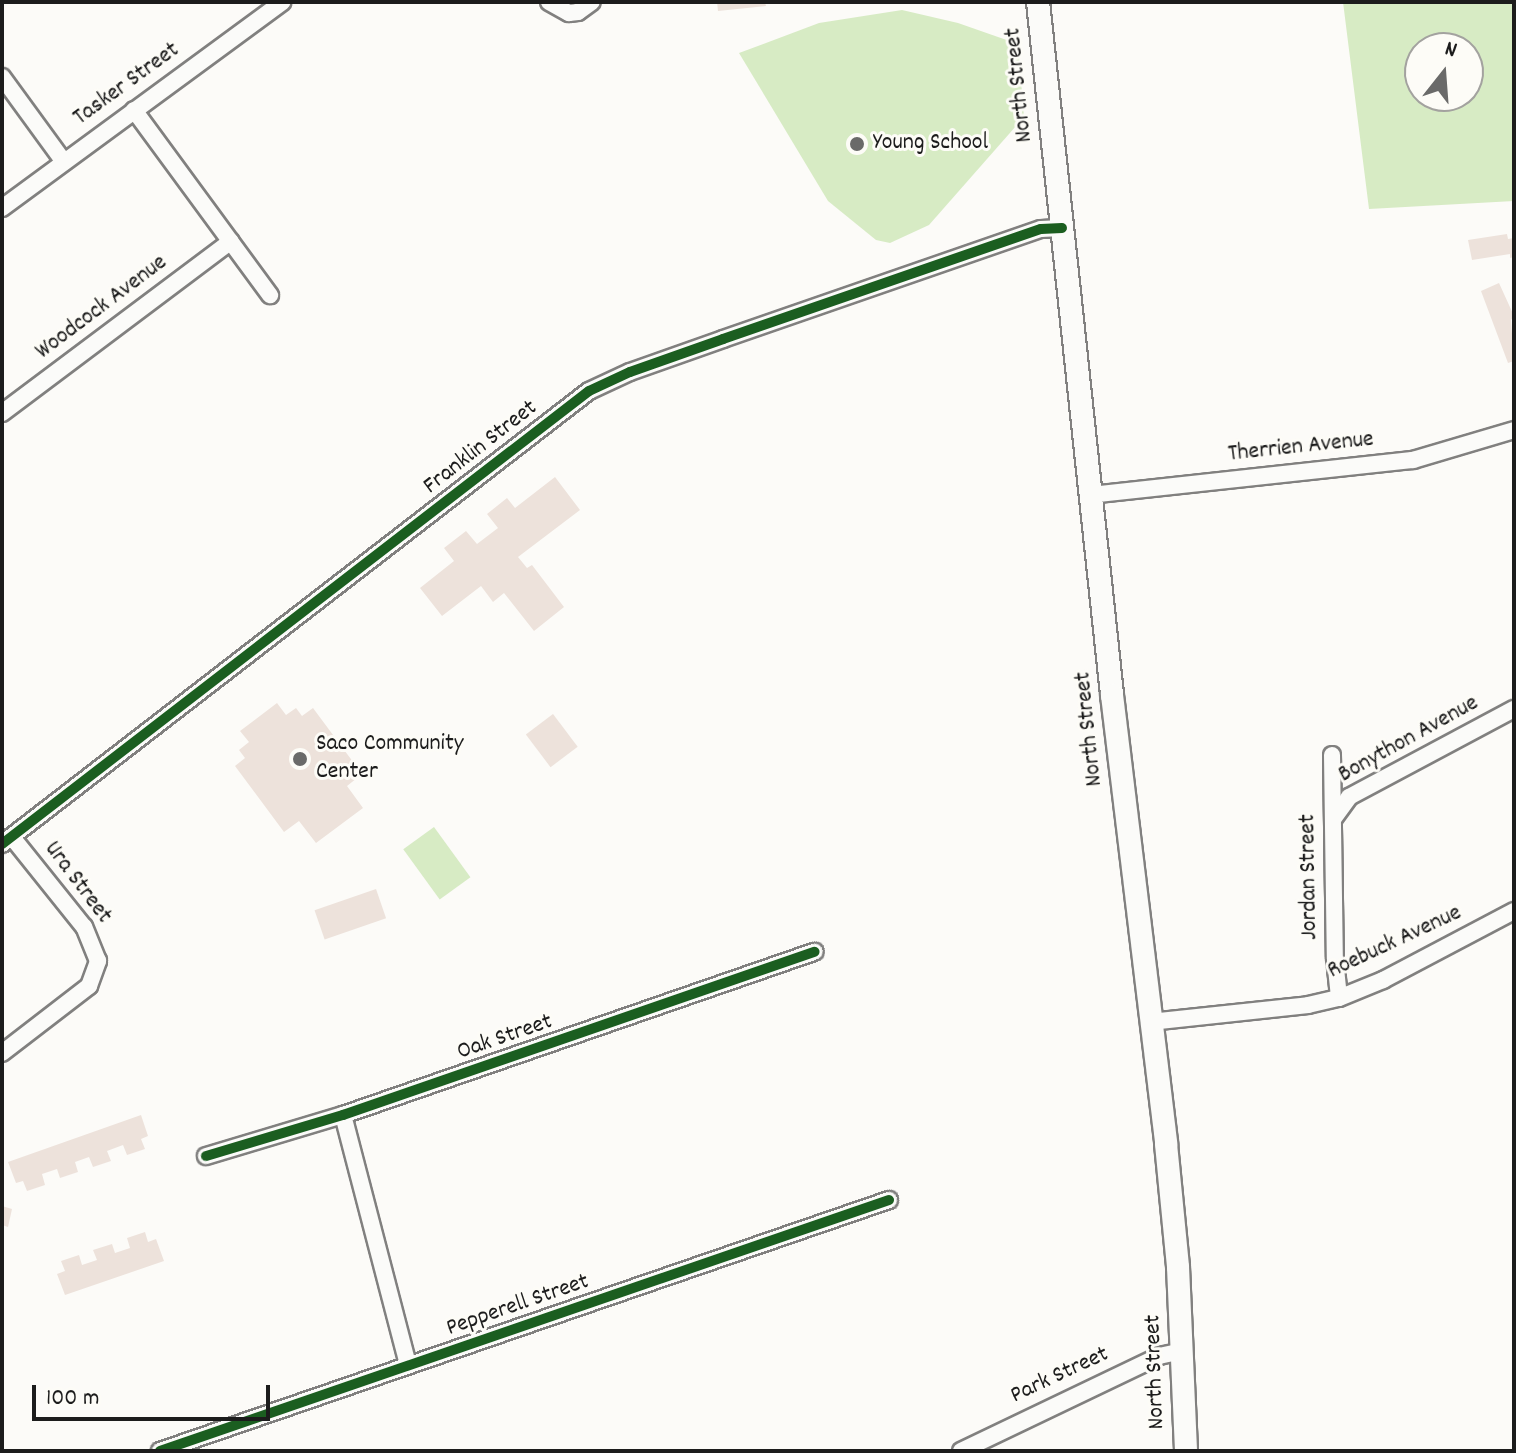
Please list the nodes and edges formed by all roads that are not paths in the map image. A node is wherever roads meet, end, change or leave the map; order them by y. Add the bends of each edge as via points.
1 (282, 2) edge
2 (549, 2) edge
3 (592, 2) edge
4 (1038, 2) edge
5 (2, 77) edge
6 (134, 110) junction
7 (64, 162) junction
8 (2, 208) edge
9 (1062, 228) junction
10 (231, 241) junction
11 (270, 295) dead end
12 (2, 413) edge
13 (1514, 430) edge
14 (1090, 495) junction
15 (1514, 709) edge
16 (1332, 755) dead end
17 (1333, 819) junction
18 (7, 840) edge
19 (1514, 911) edge
20 (815, 952) dead end
21 (1339, 998) junction
22 (1150, 1022) junction
23 (2, 1053) edge
24 (343, 1115) junction
25 (206, 1156) dead end
26 (889, 1200) dead end
27 (1182, 1351) junction
28 (408, 1365) junction
29 (160, 1451) edge
30 (961, 1451) edge
31 (1186, 1451) edge

1 - 6 street, Tasker Street
2 - 3 street via 569,13
4 - 9 main road, North Street
5 - 7 street
6 - 7 street, Tasker Street
6 - 10 street
7 - 8 street, Tasker Street
9 - 14 main road, North Street
9 - 18 street, Franklin Street via 1041,229 630,372 589,391
10 - 11 street
10 - 12 street, Woodcock Avenue
13 - 14 street, Therrien Avenue via 1413,460
14 - 22 main road, North Street
15 - 17 street, Bonython Avenue via 1349,797
16 - 17 street, Jordan Street
17 - 21 street, Jordan Street
18 - 23 street, Ura Street via 84,927 98,961 89,986
19 - 21 street, Roebuck Avenue
20 - 24 street, Oak Street
21 - 22 street, Roebuck Avenue
22 - 27 main road, North Street
24 - 25 street, Oak Street
24 - 28 street
26 - 28 street, Pepperell Street
27 - 30 street, Park Street via 1159,1356
27 - 31 main road, North Street
28 - 29 street, Pepperell Street

